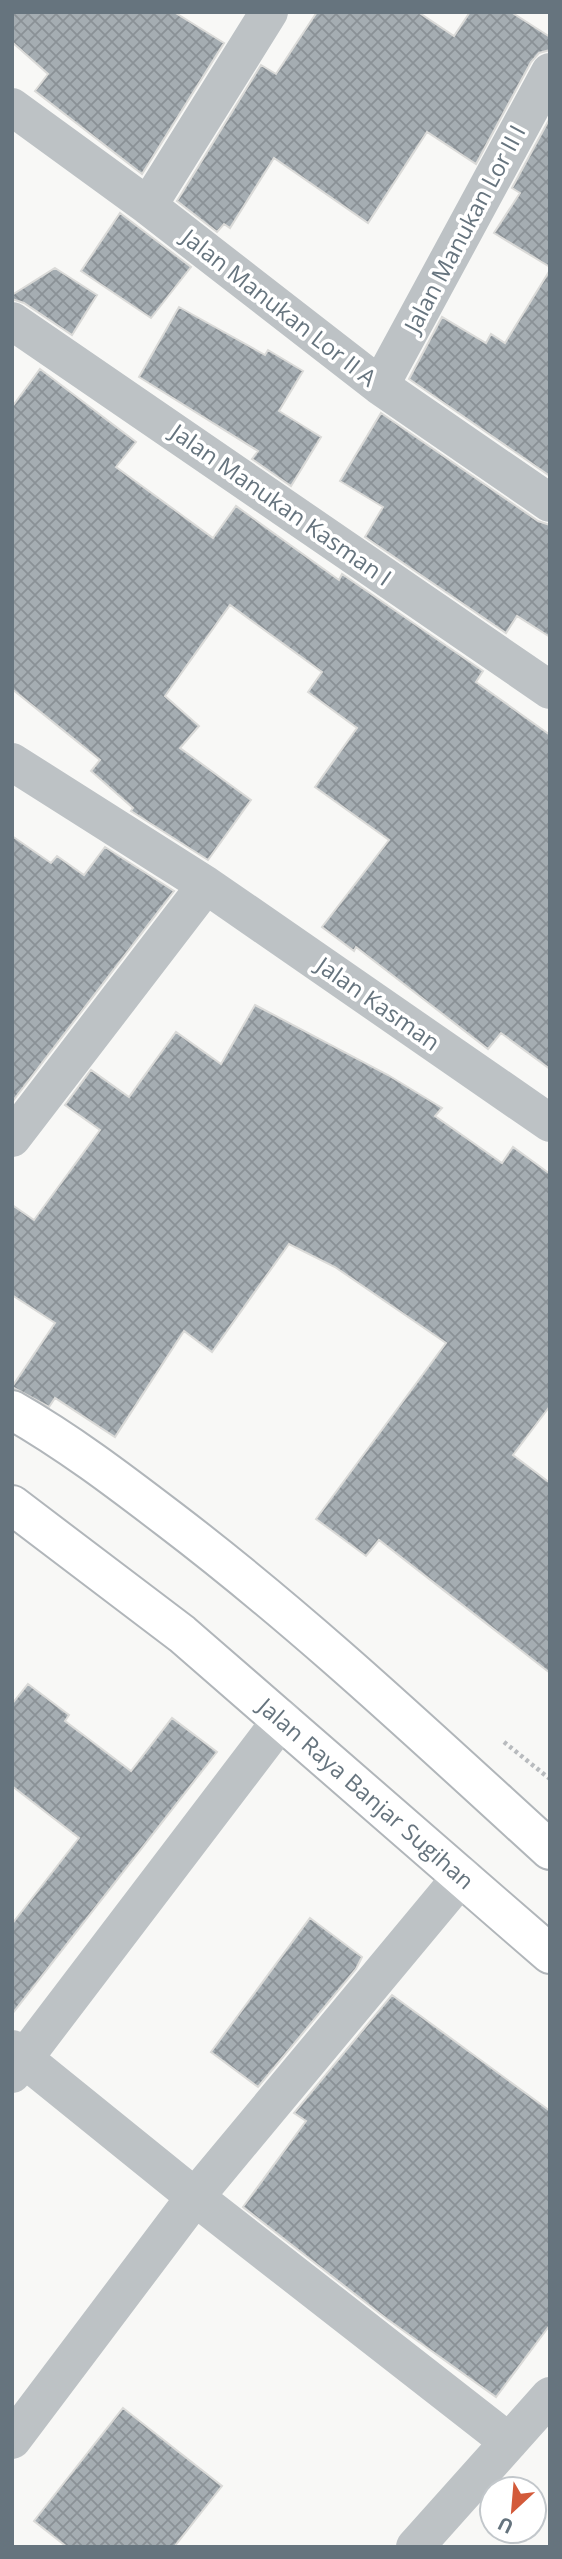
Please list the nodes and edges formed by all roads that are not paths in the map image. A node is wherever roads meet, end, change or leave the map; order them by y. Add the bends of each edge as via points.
1 (269, 12) edge
2 (550, 72) edge
3 (12, 107) edge
4 (148, 206) junction
5 (12, 321) edge
6 (380, 386) junction
7 (550, 503) edge
8 (550, 690) edge
9 (12, 762) edge
10 (206, 885) junction
11 (550, 1123) edge
12 (12, 1138) edge
13 (12, 1410) edge
14 (12, 1505) edge
15 (282, 1719) junction
16 (550, 1850) edge
17 (462, 1876) junction
18 (550, 1954) edge
19 (16, 2061) edge
20 (195, 2197) junction
21 (550, 2396) edge
22 (12, 2440) edge
23 (509, 2442) junction
24 (415, 2547) edge

1 - 4 street
2 - 6 street, Jalan Manukan Lor II I
3 - 4 street, Jalan Manukan Lor II A
4 - 6 street, Jalan Manukan Lor II A
5 - 8 street, Jalan Manukan Kasman I
6 - 7 street, Jalan Manukan Lor II A
9 - 10 street, Jalan Kasman
10 - 11 street, Jalan Kasman
10 - 12 street
13 - 16 main road via 70,1443 231,1566 332,1651
14 - 15 main road, Jalan Raya Banjar Sugihan via 182,1634
15 - 17 main road, Jalan Raya Banjar Sugihan
15 - 19 street
17 - 18 main road, Jalan Raya Banjar Sugihan
17 - 20 street
19 - 20 street
20 - 22 street
20 - 23 street
21 - 23 street
23 - 24 street

